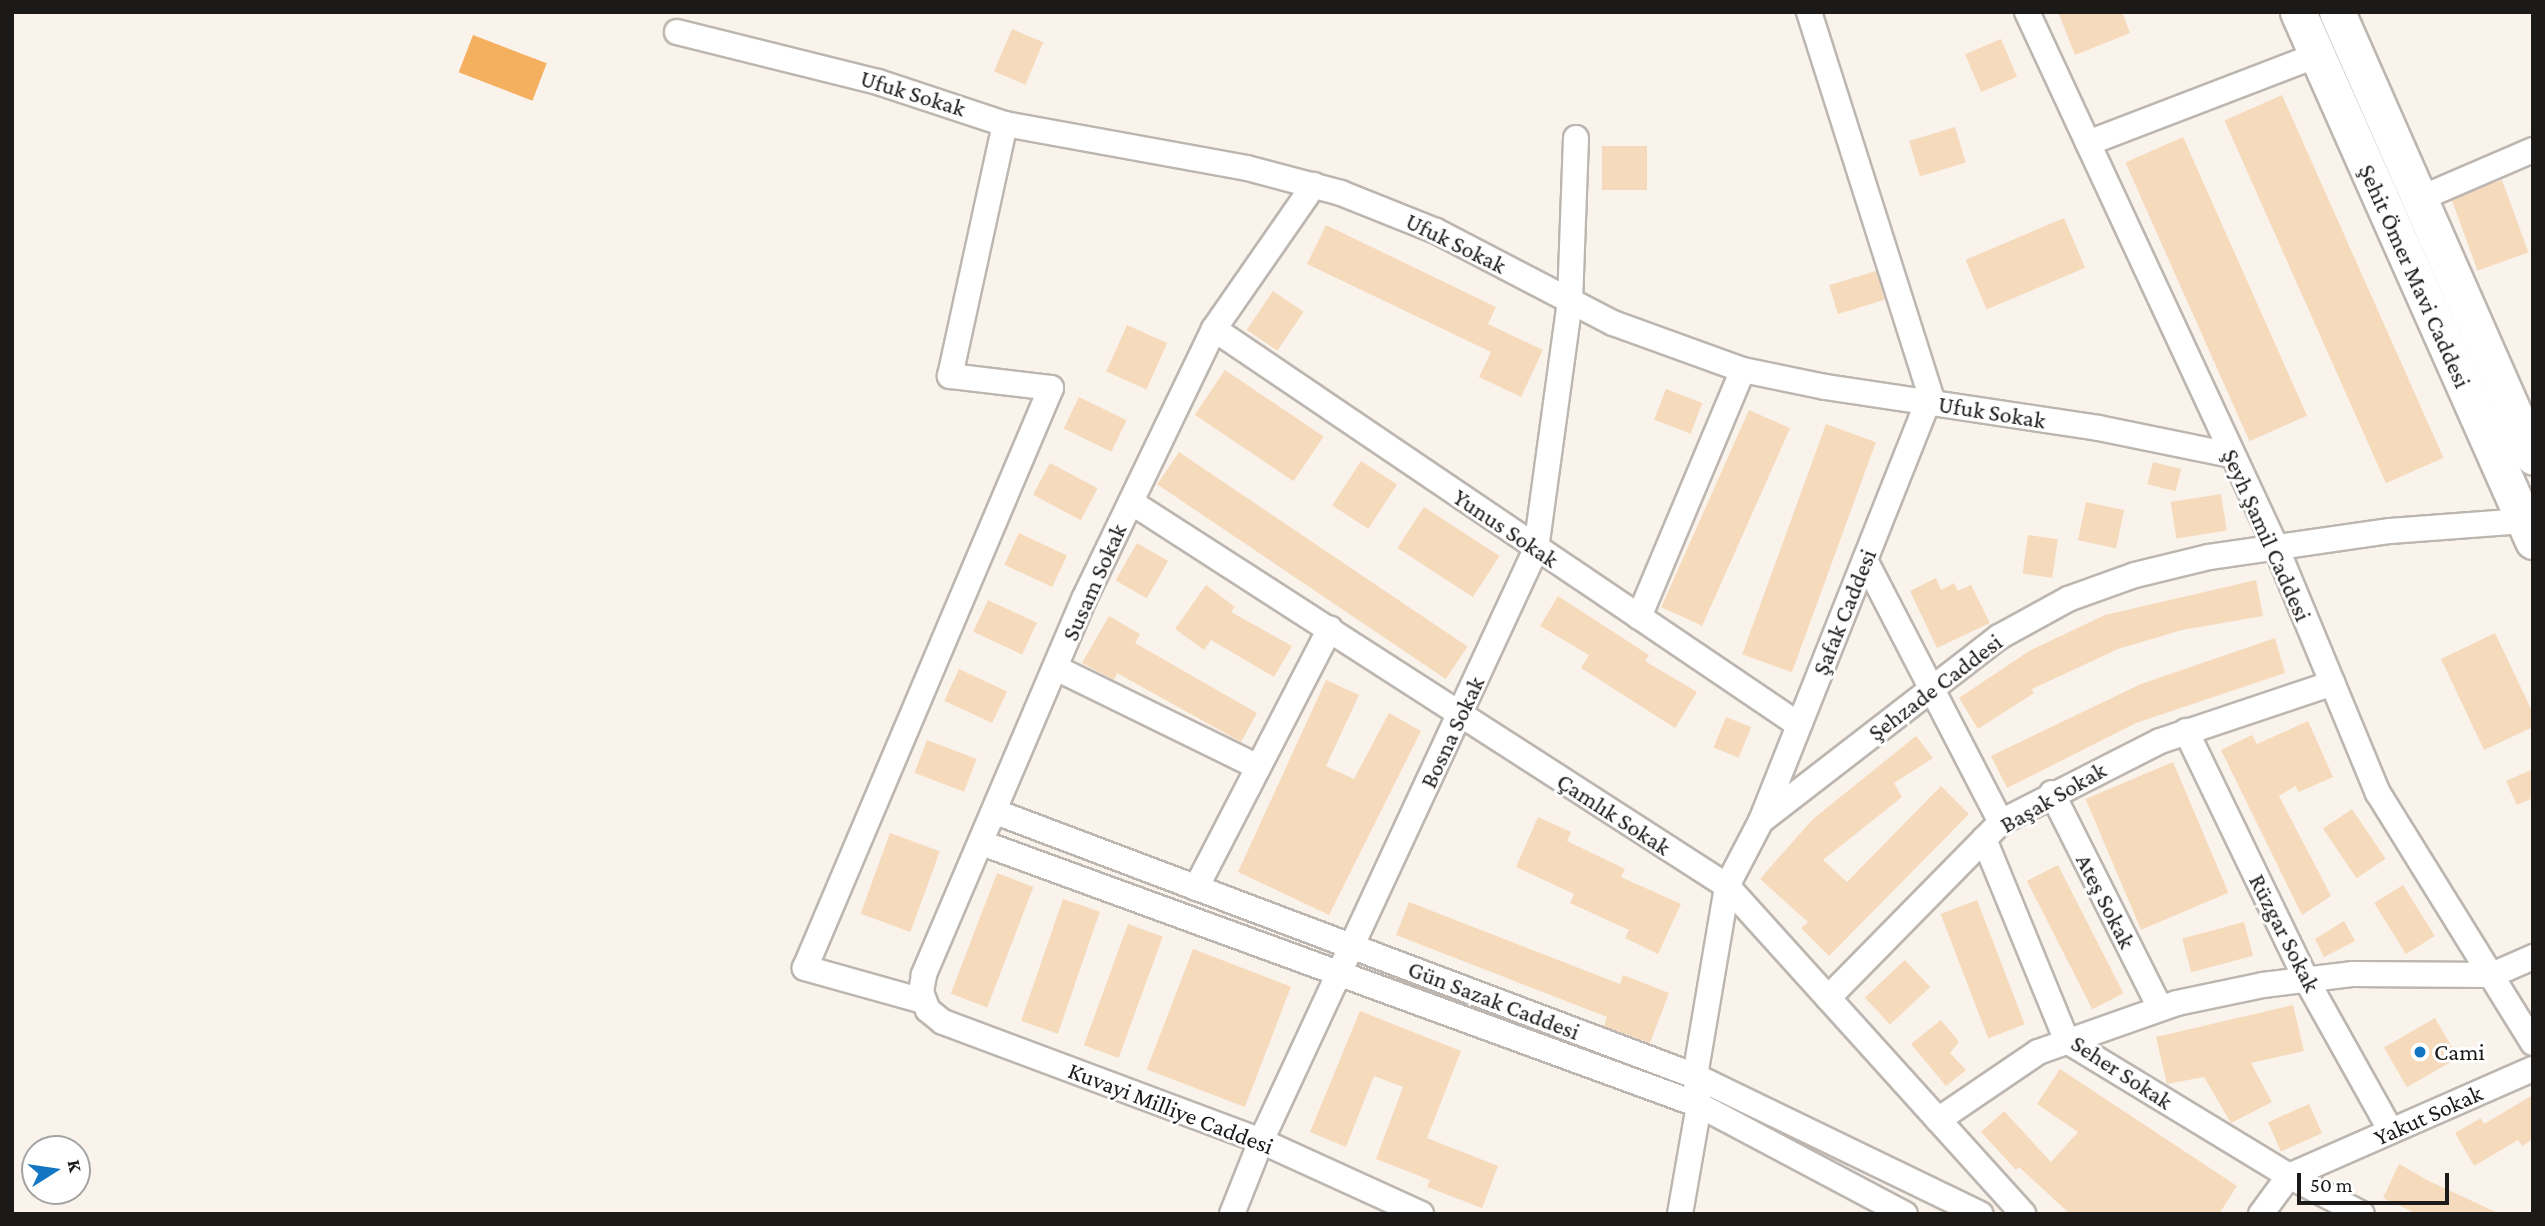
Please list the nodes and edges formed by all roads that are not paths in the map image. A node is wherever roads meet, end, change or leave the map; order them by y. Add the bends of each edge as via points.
1 (1810, 12) edge
2 (2027, 12) edge
3 (2298, 12) edge
4 (2337, 12) edge
5 (677, 32) dead end
6 (2317, 55) junction
7 (1005, 124) junction
8 (1576, 138) dead end
9 (2088, 143) junction
10 (2533, 150) edge
11 (1314, 186) junction
12 (2419, 199) junction
13 (1570, 302) junction
14 (1214, 329) junction
15 (1743, 370) junction
16 (1930, 403) junction
17 (2231, 456) junction
18 (2533, 457) edge
19 (1131, 502) junction
20 (2528, 531) edge
21 (2276, 547) junction
22 (1536, 549) junction
23 (1865, 560) junction
24 (1639, 617) junction
25 (1329, 628) junction
26 (1056, 668) junction
27 (2333, 683) junction
28 (1934, 687) junction
29 (1461, 715) junction
30 (1799, 725) junction
31 (2186, 731) junction
32 (1258, 767) junction
33 (2052, 793) junction
34 (996, 812) junction
35 (1761, 821) junction
36 (1992, 831) junction
37 (982, 844) junction
38 (1727, 886) junction
39 (1196, 888) junction
40 (1350, 946) junction
41 (2533, 957) edge
42 (1338, 974) junction
43 (2492, 975) junction
44 (2306, 979) junction
45 (1828, 998) junction
46 (923, 1001) junction
47 (2160, 1008) junction
48 (2067, 1041) junction
49 (2533, 1043) edge
50 (2533, 1069) edge
51 (1695, 1076) junction
52 (1699, 1105) junction
53 (1938, 1120) junction
54 (2391, 1131) junction
55 (1261, 1140) junction
56 (2289, 1176) junction
57 (1233, 1214) edge
58 (1421, 1214) edge
59 (1680, 1214) edge
60 (1905, 1214) edge
61 (1980, 1214) edge
62 (2023, 1214) edge
63 (2261, 1214) edge
64 (2362, 1214) edge

1 - 16 street
2 - 9 street, Şeyh Şamil Caddesi
3 - 6 main road, Şehit Ömer Mavi Caddesi
4 - 12 main road, Şehit Ömer Mavi Caddesi
5 - 7 street, Ufuk Sokak via 878,82
6 - 9 street
6 - 20 main road, Şehit Ömer Mavi Caddesi
7 - 11 street, Ufuk Sokak via 1247,168
7 - 46 street via 950,376 1051,388 805,968
8 - 13 street, Bosna Sokak
9 - 17 street, Şeyh Şamil Caddesi
10 - 12 street
11 - 13 street, Ufuk Sokak via 1436,231
11 - 14 street, Susam Sokak
12 - 18 main road, Şehit Ömer Mavi Caddesi
13 - 15 street, Ufuk Sokak via 1657,342
13 - 22 street, Bosna Sokak
14 - 19 street, Susam Sokak
14 - 22 street, Yunus Sokak
15 - 16 street, Ufuk Sokak
15 - 24 street
16 - 17 street, Ufuk Sokak via 2098,428
16 - 23 street, Şafak Caddesi
17 - 21 street, Şeyh Şamil Caddesi
19 - 25 street, Çamlık Sokak
19 - 26 street, Susam Sokak
20 - 21 street, Şehzade Caddesi via 2390,531
21 - 27 street, Şeyh Şamil Caddesi
21 - 28 street, Şehzade Caddesi via 2169,566 2068,598 1999,638
22 - 24 street, Yunus Sokak
22 - 29 street, Bosna Sokak
23 - 28 street, Seher Sokak
23 - 30 street, Şafak Caddesi
24 - 30 street, Yunus Sokak
25 - 29 street, Çamlık Sokak
25 - 32 street
26 - 32 street
26 - 34 street, Susam Sokak
27 - 31 street, Başak Sokak
27 - 43 street, Şeyh Şamil Caddesi via 2378,793
28 - 35 street, Şehzade Caddesi
28 - 36 street, Seher Sokak
29 - 38 street, Çamlık Sokak
29 - 40 street, Bosna Sokak
30 - 35 street, Şafak Caddesi
31 - 33 street, Başak Sokak
31 - 44 street, Rüzgar Sokak
32 - 39 street
33 - 36 street, Başak Sokak
33 - 47 street, Ateş Sokak
34 - 37 street, Susam Sokak
34 - 39 street, Gün Sazak Caddesi
35 - 38 street, Şehzade Caddesi
36 - 45 street, Başak Sokak
36 - 48 street, Seher Sokak
37 - 42 street, Gün Sazak Caddesi
37 - 46 street, Susam Sokak via 924,975
38 - 45 street, Çamlık Sokak
38 - 51 street, Şehzade Caddesi
39 - 40 street, Gün Sazak Caddesi
40 - 42 street, Bosna Sokak
40 - 51 street, Gün Sazak Caddesi
41 - 43 street
42 - 52 street, Gün Sazak Caddesi
42 - 55 street, Bosna Sokak
43 - 44 street via 2399,972
43 - 49 street, Şeyh Şamil Caddesi
44 - 47 street
44 - 54 street, Rüzgar Sokak
45 - 53 street, Çamlık Sokak
46 - 55 street, Kuvayi Milliye Caddesi via 943,1022
47 - 48 street
48 - 53 street via 2038,1052
48 - 56 street, Seher Sokak
50 - 54 street, Yakut Sokak
51 - 52 street, Şehzade Caddesi
51 - 61 street, Gün Sazak Caddesi
52 - 59 street, Şehzade Caddesi
52 - 60 street, Gün Sazak Caddesi
53 - 62 street, Çamlık Sokak
54 - 56 street, Yakut Sokak
55 - 57 street, Bosna Sokak
55 - 58 street, Kuvayi Milliye Caddesi
56 - 63 street, Yakut Sokak
56 - 64 street, Seher Sokak

